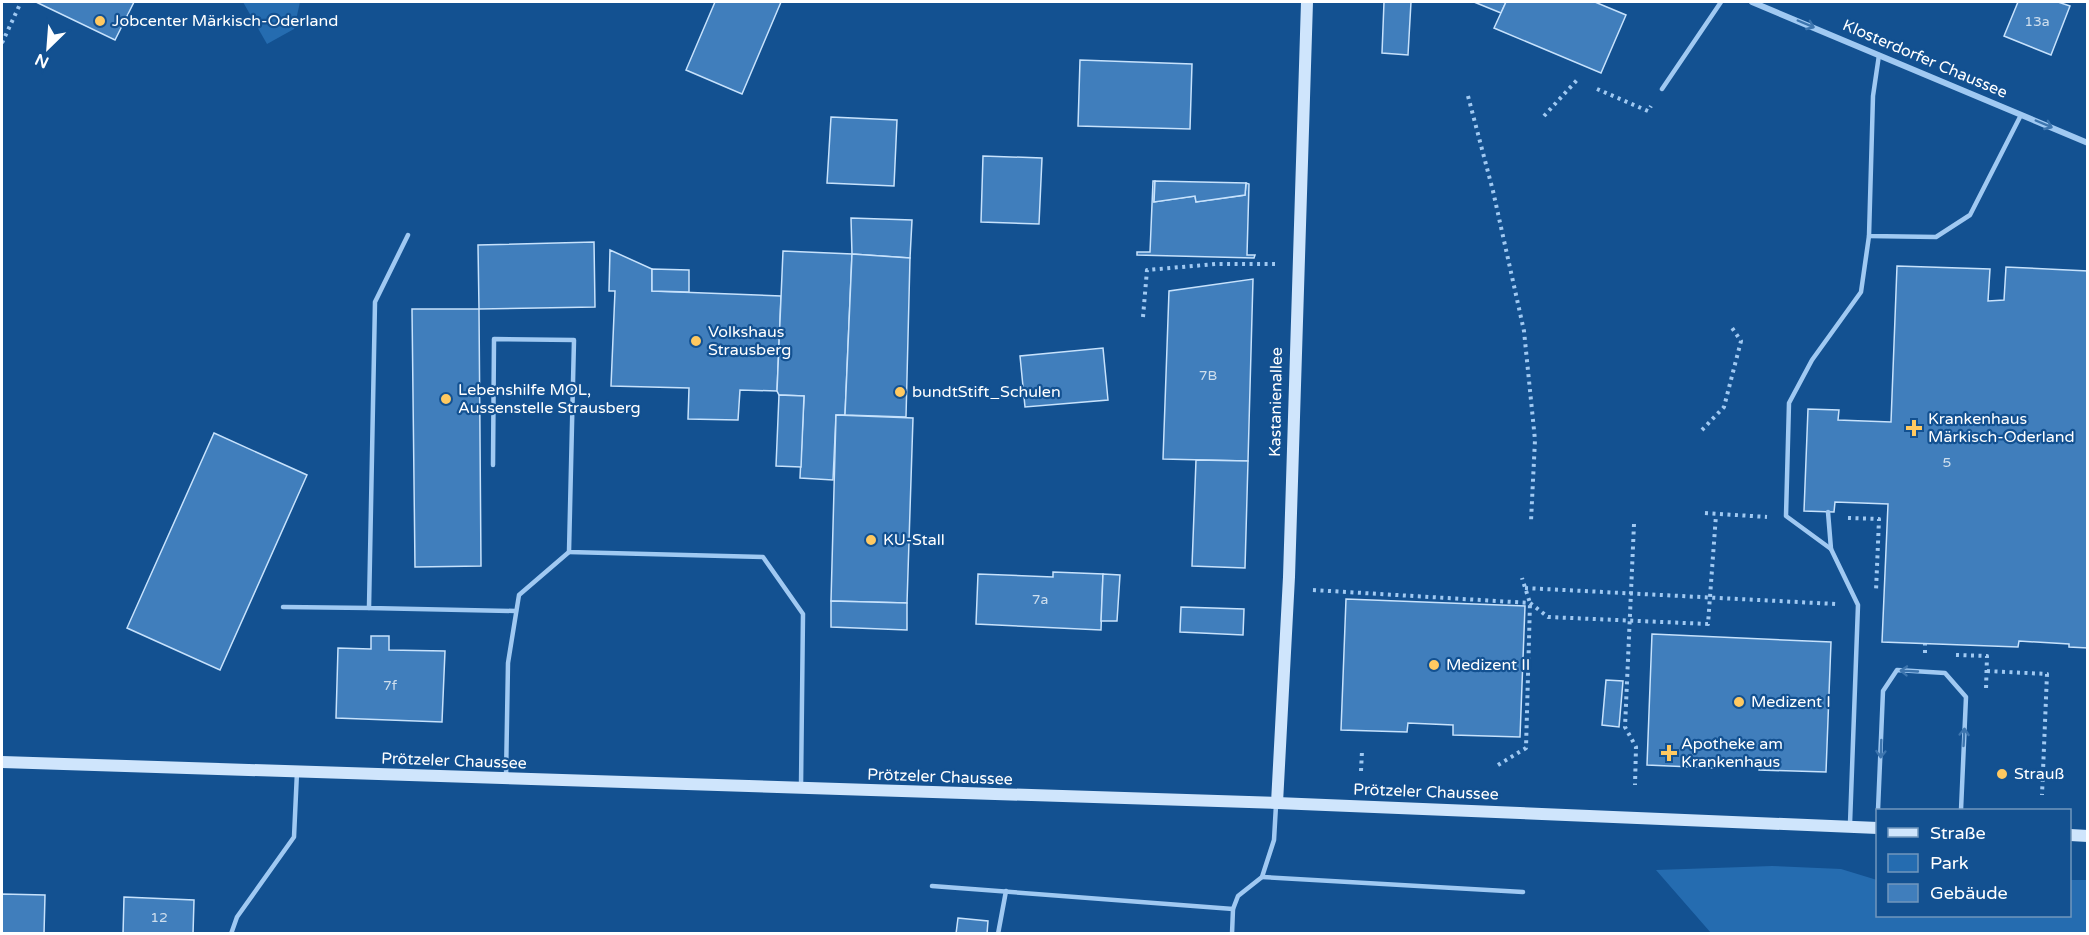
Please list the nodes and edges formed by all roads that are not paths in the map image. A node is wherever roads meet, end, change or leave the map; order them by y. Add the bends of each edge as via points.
1 (1307, 2) edge
2 (1721, 2) edge
3 (1752, 2) edge
4 (1880, 55) junction
5 (1662, 89) road end
6 (2021, 114) junction
7 (2088, 143) edge
8 (408, 236) dead end
9 (1869, 236) junction
10 (493, 465) dead end
11 (1829, 515) road end
12 (1831, 549) junction
13 (569, 552) junction
14 (283, 607) dead end
15 (369, 608) junction
16 (516, 611) junction
17 (2, 762) edge
18 (297, 772) junction
19 (506, 778) junction
20 (801, 788) junction
21 (1277, 803) junction
22 (1878, 809) edge
23 (1961, 809) edge
24 (1850, 827) junction
25 (1876, 828) edge
26 (2071, 835) edge
27 (2088, 836) edge
28 (1262, 878) junction
29 (932, 886) dead end
30 (1006, 891) junction
31 (1523, 892) dead end
32 (1233, 909) junction
33 (231, 933) edge
34 (998, 933) edge
35 (1232, 933) edge

1 - 21 main road, Kastanienallee
2 - 5 lane
3 -> 4 street, Klosterdorfer Chaussee
4 - 6 street, Klosterdorfer Chaussee
4 - 9 lane via 1873,96
6 -> 7 street, Klosterdorfer Chaussee
6 - 9 lane via 1970,214 1936,237
8 - 15 lane via 375,302
9 - 12 lane via 1861,292 1812,360 1789,403 1786,516
10 - 13 lane via 494,339 574,340
11 - 12 lane
12 - 24 lane via 1858,605
13 - 16 lane via 519,595
13 - 20 lane via 763,557 803,614
14 - 15 lane
15 - 16 lane
16 - 19 lane via 508,663
17 - 18 main road, Prötzeler Chaussee
18 - 19 main road, Prötzeler Chaussee
18 - 33 lane via 294,837 237,917
19 - 20 main road, Prötzeler Chaussee
20 - 21 main road, Prötzeler Chaussee
21 - 24 main road, Prötzeler Chaussee
21 - 28 lane via 1274,840
23 -> 22 lane via 1966,697 1945,673 1897,670 1883,691
24 - 25 main road, Prötzeler Chaussee
26 - 27 main road
28 - 31 lane
28 - 32 lane via 1238,896
29 - 30 lane
30 - 32 lane
30 - 34 lane
32 - 35 lane

